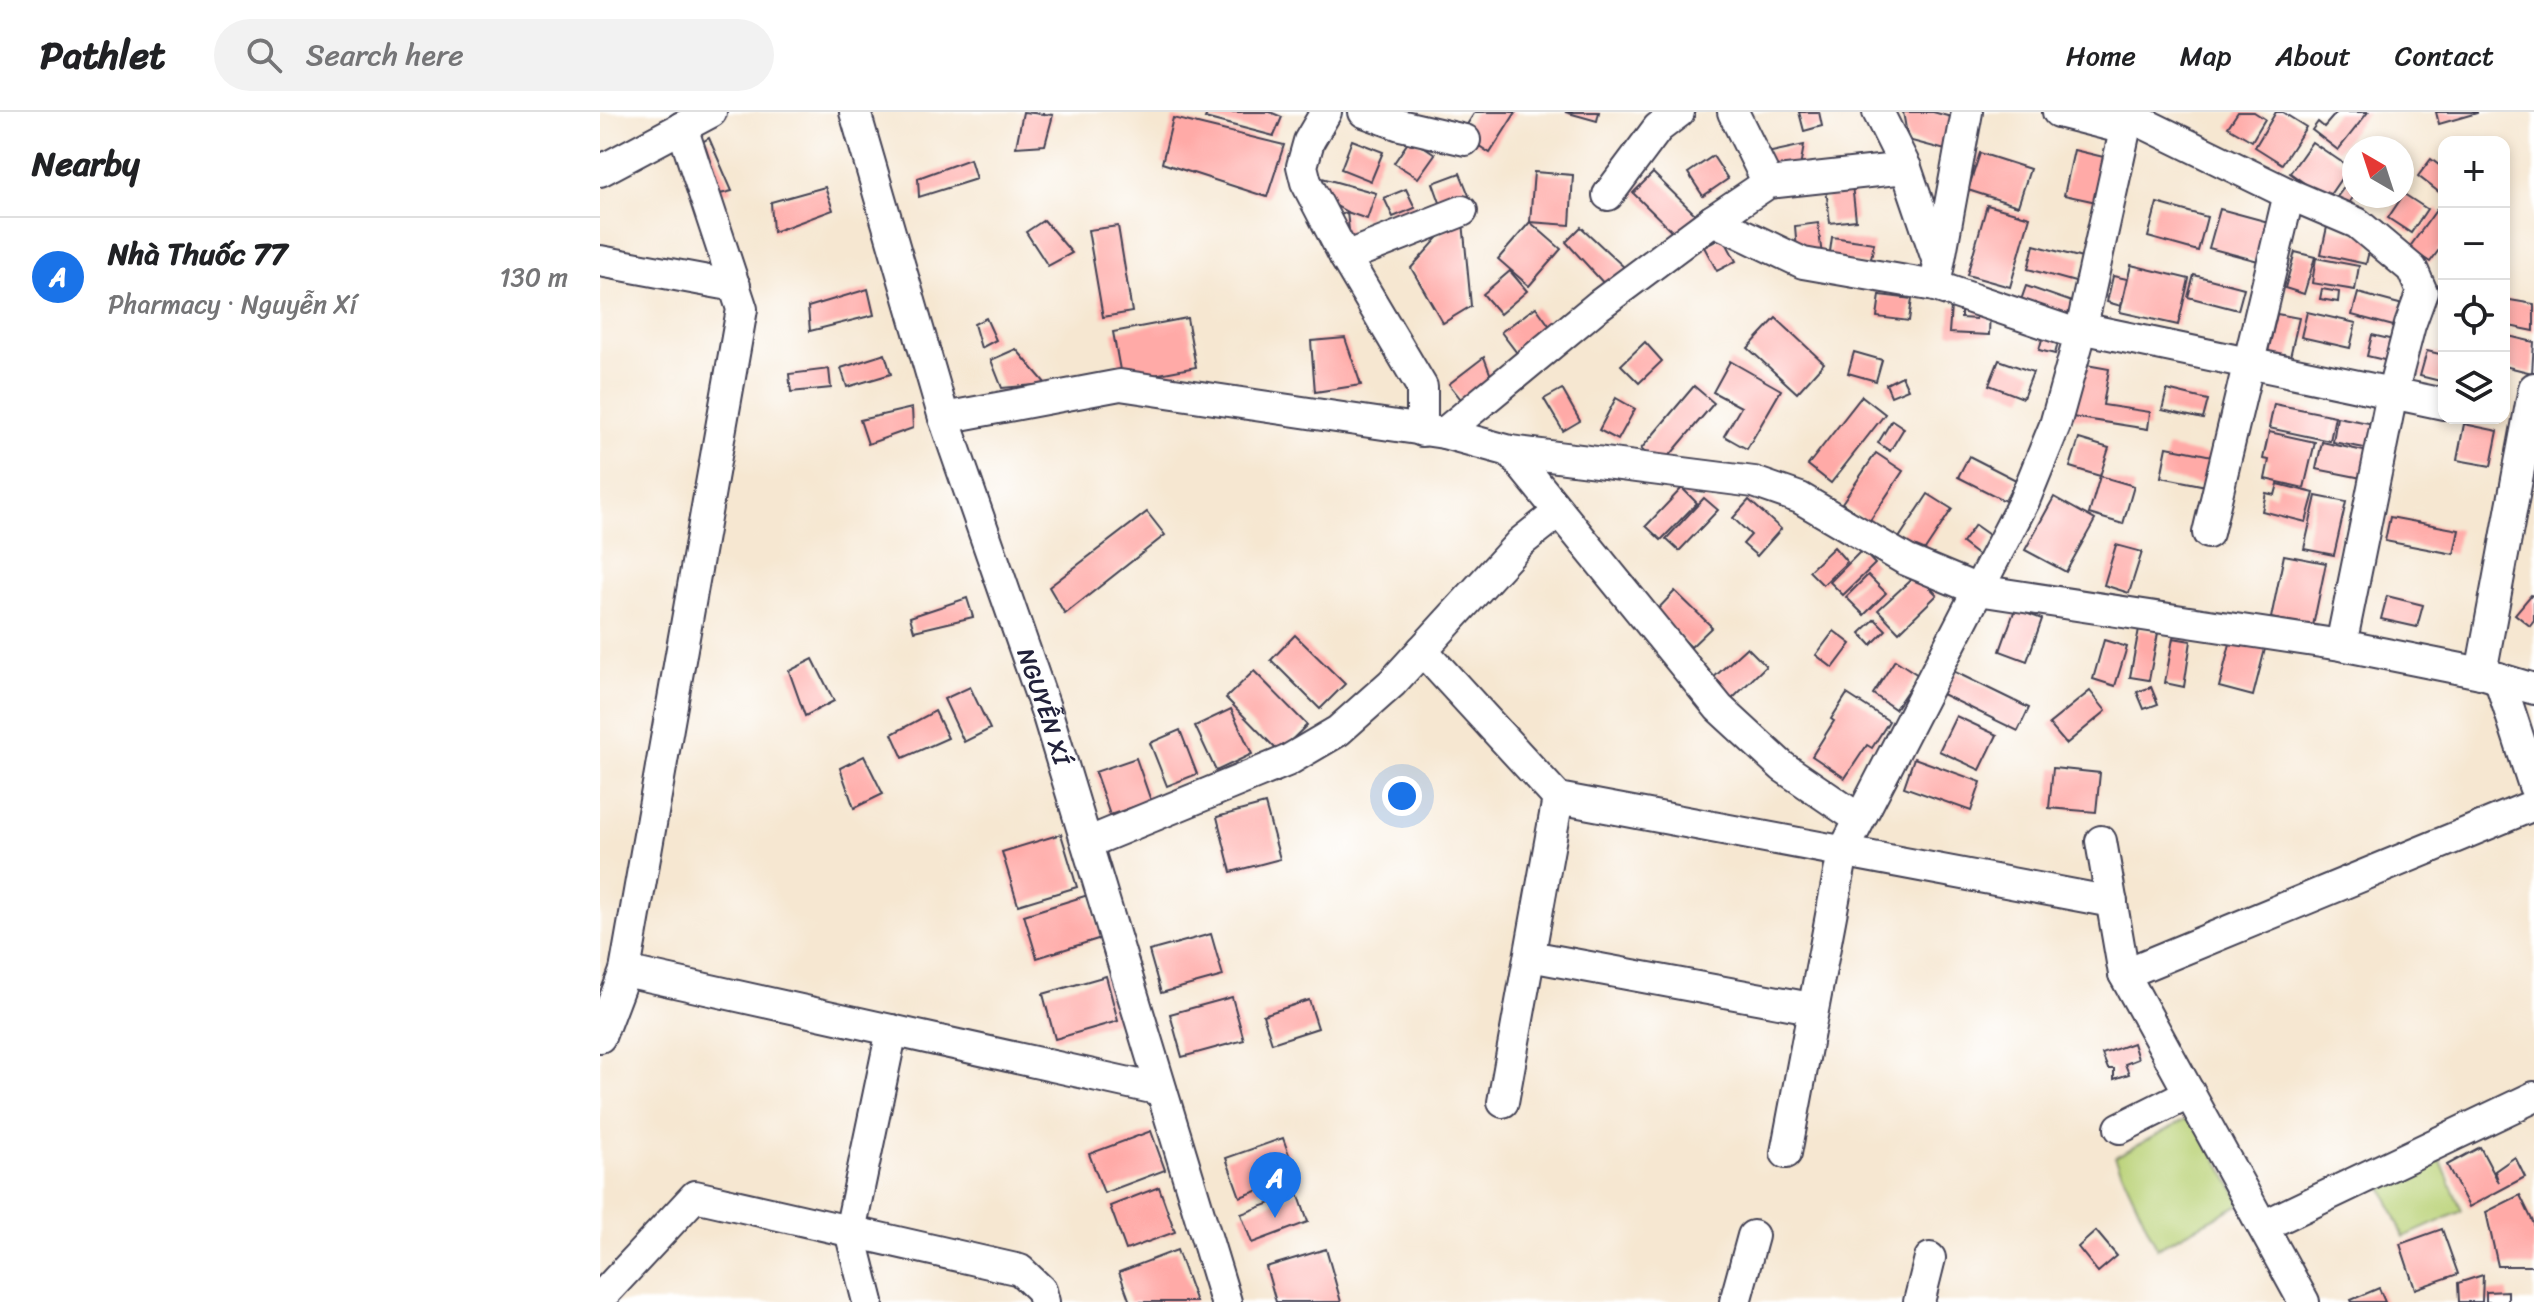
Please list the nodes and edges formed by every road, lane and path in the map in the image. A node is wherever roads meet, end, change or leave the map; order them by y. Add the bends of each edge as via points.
1 (711, 112) edge
2 (855, 112) edge
3 (1364, 112) edge
4 (1679, 112) edge
5 (1733, 112) edge
6 (1878, 112) edge
7 (1967, 112) edge
8 (2058, 112) edge
9 (1318, 114) edge
10 (2128, 119) edge
11 (682, 127) junction
12 (1465, 140) dead end
13 (602, 167) edge
14 (1906, 168) junction
15 (1768, 183) junction
16 (2289, 194) junction
17 (1608, 195) dead end
18 (1462, 211) dead end
19 (1713, 220) junction
20 (1345, 257) junction
21 (600, 261) edge
22 (1936, 274) junction
23 (735, 286) junction
24 (2080, 331) junction
25 (2248, 364) junction
26 (2534, 388) edge
27 (2392, 394) junction
28 (2438, 403) edge
29 (944, 418) junction
30 (2522, 419) edge
31 (1433, 432) junction
32 (1510, 451) junction
33 (1559, 512) junction
34 (2208, 533) dead end
35 (1978, 590) junction
36 (2341, 645) junction
37 (1422, 650) junction
38 (2490, 676) junction
39 (2534, 689) edge
40 (2534, 786) edge
41 (1558, 798) junction
42 (2534, 805) edge
43 (1859, 819) junction
44 (2101, 841) dead end
45 (1087, 843) junction
46 (1843, 852) junction
47 (2112, 902) junction
48 (1530, 956) junction
49 (625, 971) junction
50 (2124, 974) junction
51 (1811, 1008) junction
52 (892, 1030) junction
53 (600, 1037) edge
54 (1161, 1090) junction
55 (2190, 1093) junction
56 (2534, 1097) edge
57 (1503, 1102) dead end
58 (2120, 1128) dead end
59 (1786, 1153) dead end
60 (2263, 1226) junction
61 (850, 1231) junction
62 (1753, 1236) dead end
63 (1930, 1258) dead end
64 (600, 1298) edge
65 (868, 1302) edge
66 (1044, 1302) edge
67 (1226, 1302) edge
68 (1735, 1302) edge
69 (1919, 1302) edge
70 (2304, 1302) edge

1 - 11 street
2 - 29 street, NGUYỄN XÍ
3 - 12 street
4 - 17 street via 1658,128
5 - 15 street
6 - 14 street
7 - 22 street
8 - 10 street
9 - 20 street via 1302,166
10 - 16 street
10 - 24 street
11 - 13 street
11 - 23 street
14 - 15 street
14 - 22 street
15 - 19 street
16 - 25 street
16 - 27 street via 2357,223 2412,269 2422,292
18 - 20 street
19 - 22 street via 1803,263
19 - 31 street
20 - 31 street via 1422,387
21 - 23 street
22 - 24 street
23 - 49 street via 742,309
24 - 25 street
24 - 35 street via 2055,425 2024,501
25 - 27 street
25 - 34 street
26 - 30 street
27 - 28 street
27 - 36 street
29 - 31 street via 1120,385
29 - 45 street, NGUYỄN XÍ
30 - 38 street
31 - 32 street
32 - 33 street
32 - 35 street via 1754,482 1800,498 1906,560
33 - 37 street via 1521,542
33 - 43 street via 1719,708 1783,767
35 - 36 street
35 - 43 street
36 - 38 street
37 - 41 street
37 - 45 street via 1338,731 1287,761
38 - 39 street
38 - 40 street
41 - 46 street
41 - 48 street
42 - 50 street
43 - 46 street
44 - 47 street
45 - 54 street, NGUYỄN XÍ
46 - 47 street
46 - 51 street
47 - 50 street
48 - 51 street
48 - 57 street
49 - 52 street
49 - 53 street
50 - 55 street
51 - 59 street
52 - 54 street
52 - 61 street
54 - 67 street, NGUYỄN XÍ
55 - 58 street
55 - 60 street
56 - 60 street
60 - 70 street
61 - 64 street via 695,1196
61 - 65 street
61 - 66 street via 1020,1270 1041,1290
62 - 68 street
63 - 69 street

